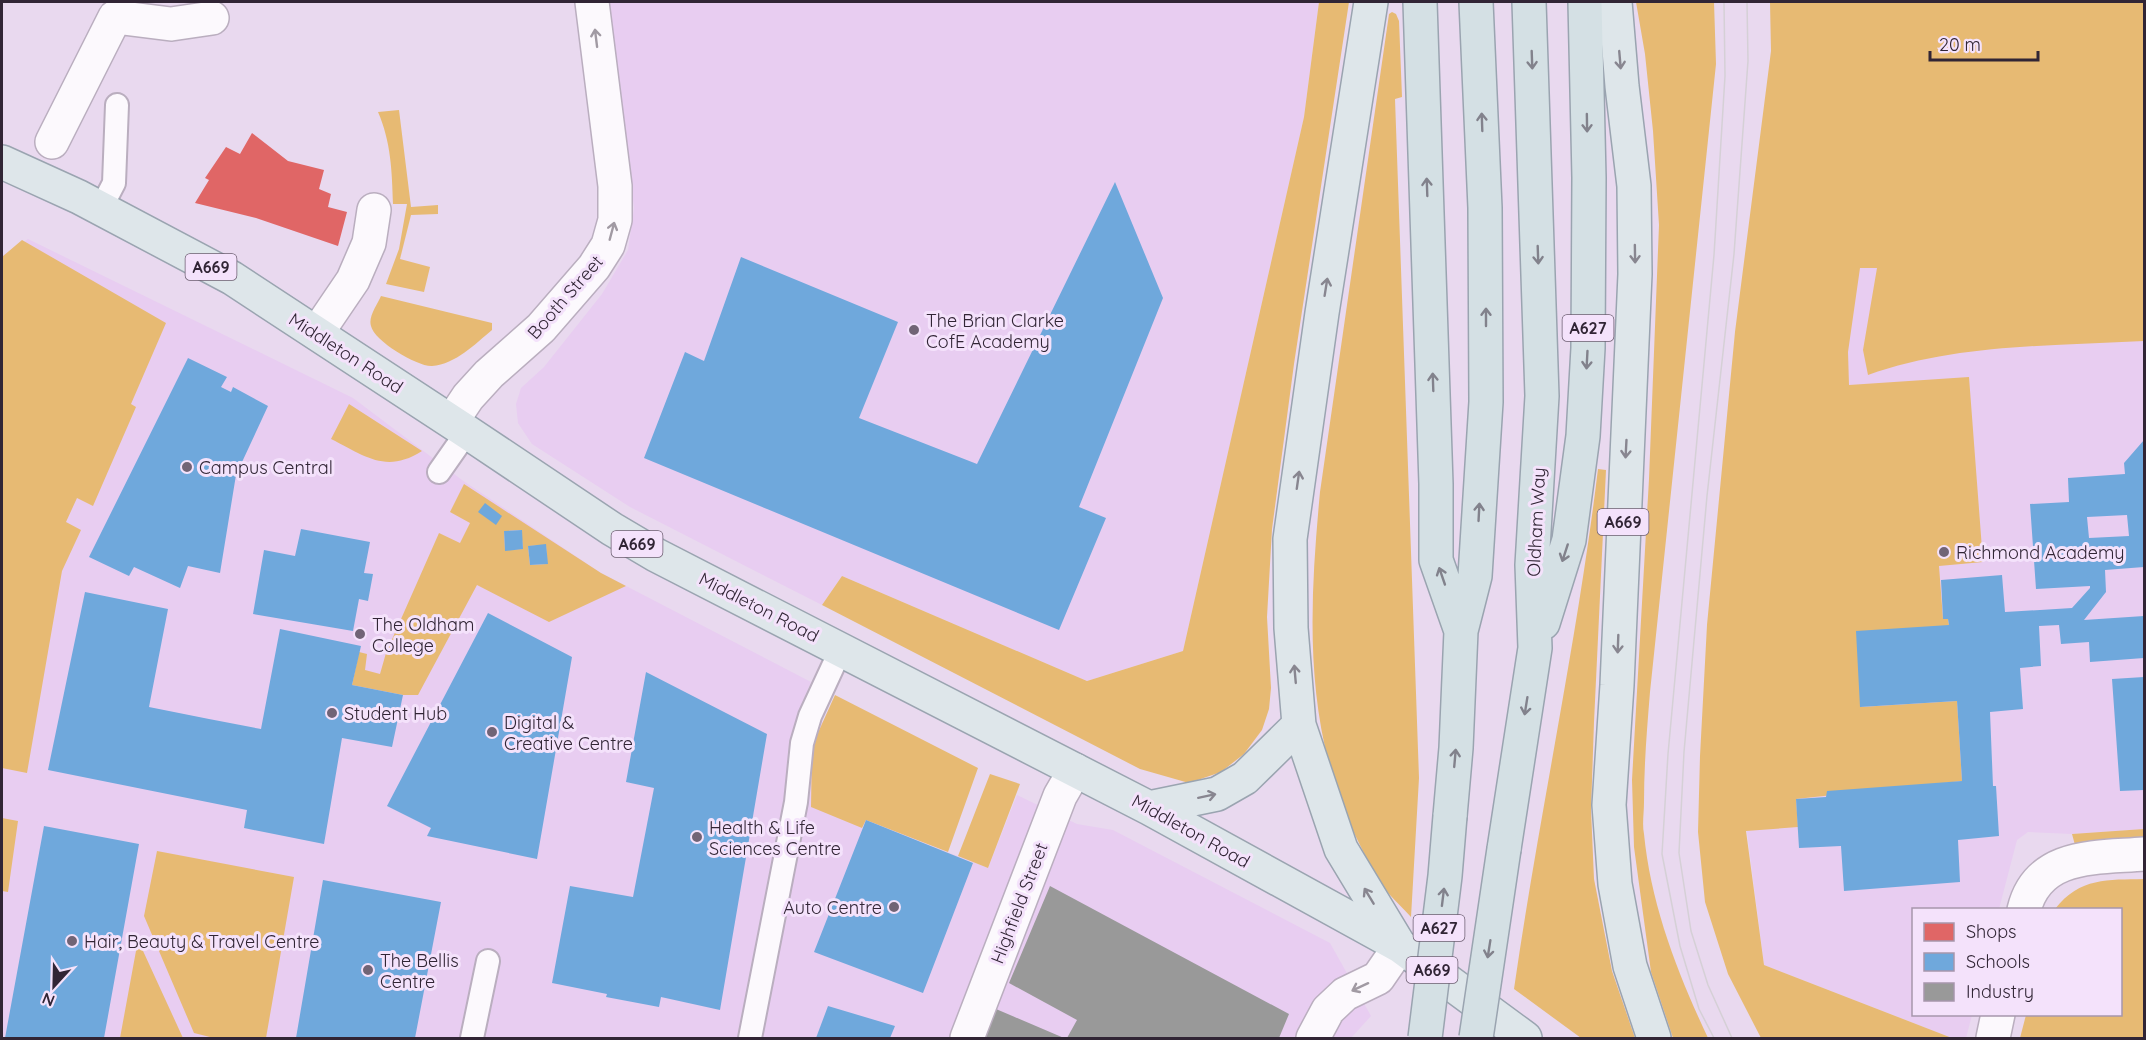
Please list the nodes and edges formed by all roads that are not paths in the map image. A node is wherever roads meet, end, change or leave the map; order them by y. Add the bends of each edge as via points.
1 (592, 2) edge
2 (1371, 2) edge
3 (1420, 2) edge
4 (1476, 2) edge
5 (1528, 2) edge
6 (1585, 2) edge
7 (1615, 2) edge
8 (212, 18) dead end
9 (117, 105) dead end
10 (52, 142) dead end
11 (2, 162) edge
12 (101, 208) junction
13 (374, 210) dead end
14 (317, 333) junction
15 (459, 427) junction
16 (439, 472) dead end
17 (1461, 631) junction
18 (1535, 648) junction
19 (842, 649) junction
20 (1299, 725) junction
21 (1075, 770) junction
22 (1149, 808) junction
23 (2145, 854) edge
24 (2024, 908) edge
25 (1400, 946) junction
26 (488, 961) dead end
27 (1998, 1016) edge
28 (472, 1038) edge
29 (750, 1038) edge
30 (967, 1038) edge
31 (1313, 1038) edge
32 (1425, 1038) edge
33 (1476, 1038) edge
34 (1526, 1038) edge
35 (1654, 1038) edge
36 (1993, 1038) edge

15 -> 1 street, Booth Street via 468,397 541,328 608,245 615,220 615,186
20 -> 2 main road, A669 via 1291,628 1290,539
17 -> 3 highway, A627 via 1436,560
17 -> 4 highway, A627 via 1475,576 1486,402 1485,208
5 -> 18 highway, Oldham Way / A627 via 1542,396 1532,565
6 -> 18 highway, A627 via 1588,348 1583,436 1569,540
7 -> 35 main road, A669 via 1634,186 1635,274 1609,805 1615,884 1630,966
8 - 10 street via 171,24 116,17
9 - 12 lane via 114,183
11 - 12 main road, Middleton Road / A669
12 - 14 main road, Middleton Road / A669 via 232,279
13 - 14 street via 369,243 353,280
14 - 15 main road, Middleton Road / A669
15 - 16 lane
15 - 19 main road, Middleton Road / A669 via 648,550
32 -> 17 highway, A627, bridge via 1445,876
18 -> 33 highway, Oldham Way / A627, bridge
19 - 21 main road, Middleton Road / A669
19 - 29 lane via 810,716 802,743 796,802
22 -> 20 main road via 1217,794 1245,778
25 -> 20 main road, A669 via 1341,849
21 - 22 main road, Middleton Road / A669
21 - 30 street, Highfield Street via 1060,796
22 - 25 main road, Middleton Road / A669
23 - 24 street via 2063,863 2036,882
25 -> 31 street via 1378,978 1345,994 1328,1010
25 - 34 main road, Middleton Road / A669
26 - 28 lane
27 - 36 street

